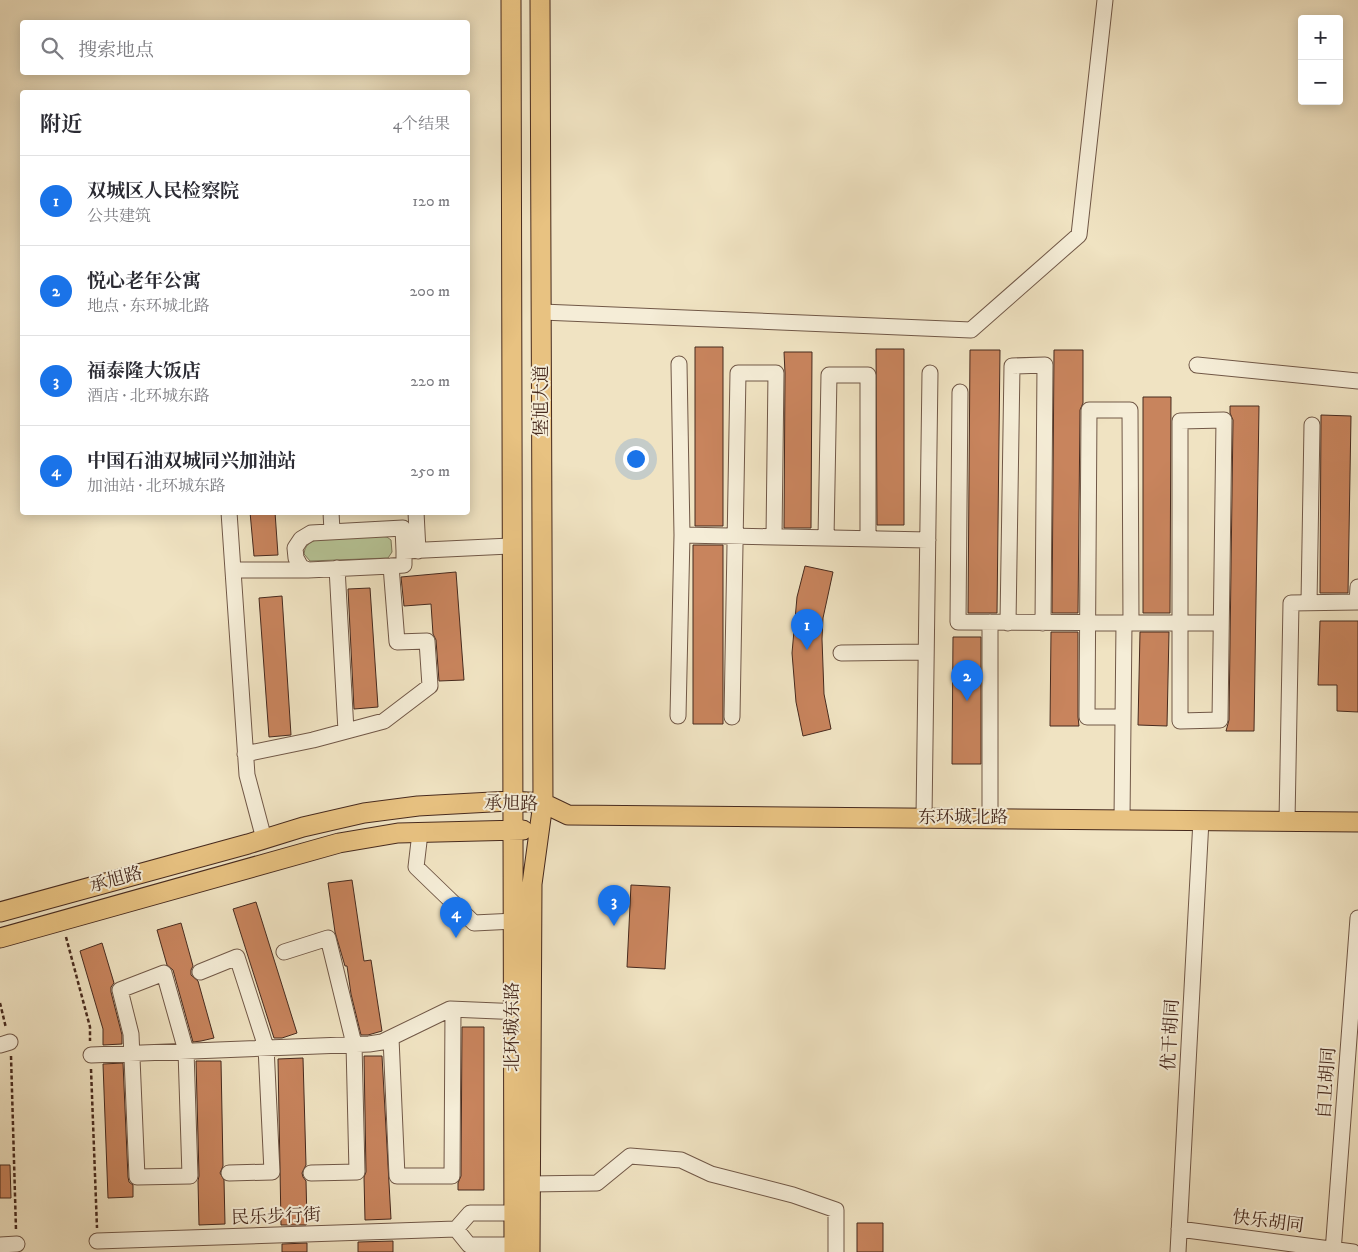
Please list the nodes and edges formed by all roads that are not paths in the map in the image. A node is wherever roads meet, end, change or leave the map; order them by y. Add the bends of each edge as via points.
1 (511, 0) edge
2 (540, 0) edge
3 (1105, 0) edge
4 (542, 312) junction
5 (679, 364) dead end
6 (1197, 365) dead end
7 (930, 373) dead end
8 (1358, 381) edge
9 (960, 392) dead end
10 (1312, 425) dead end
11 (229, 515) edge
12 (331, 515) edge
13 (416, 515) edge
14 (332, 532) junction
15 (682, 535) junction
16 (735, 536) junction
17 (774, 537) junction
18 (826, 538) junction
19 (868, 539) junction
20 (928, 540) junction
21 (512, 546) junction
22 (411, 551) junction
23 (391, 566) junction
24 (337, 568) junction
25 (233, 570) junction
26 (308, 570) junction
27 (1358, 587) edge
28 (1358, 602) edge
29 (1309, 603) junction
30 (990, 622) junction
31 (1008, 622) junction
32 (1043, 623) junction
33 (1087, 623) junction
34 (1128, 623) junction
35 (1180, 623) junction
36 (1220, 623) junction
37 (926, 652) junction
38 (842, 653) dead end
39 (678, 716) dead end
40 (732, 717) dead end
41 (1123, 717) junction
42 (346, 731) junction
43 (245, 754) junction
44 (512, 801) junction
45 (543, 803) junction
46 (568, 815) junction
47 (924, 818) junction
48 (990, 818) junction
49 (1122, 819) junction
50 (1201, 820) junction
51 (1287, 821) junction
52 (1358, 822) edge
53 (539, 829) junction
54 (512, 830) junction
55 (420, 833) junction
56 (264, 839) junction
57 (0, 912) edge
58 (1358, 918) edge
59 (513, 921) junction
60 (0, 938) edge
61 (284, 952) dead end
62 (200, 972) dead end
63 (453, 1010) junction
64 (522, 1012) junction
65 (391, 1038) junction
66 (354, 1044) junction
67 (266, 1047) junction
68 (186, 1051) junction
69 (132, 1053) junction
70 (91, 1055) road end
71 (311, 1172) dead end
72 (229, 1173) dead end
73 (530, 1184) junction
74 (514, 1213) junction
75 (1179, 1229) junction
76 (456, 1230) junction
77 (97, 1241) road end
78 (17, 1244) road end
79 (0, 1245) edge
80 (519, 1250) edge
81 (1333, 1251) edge
82 (836, 1252) edge
83 (1178, 1252) edge
84 (1353, 1252) edge

1 - 21 main road, 堡旭大道
2 - 4 main road, 堡旭大道
3 - 4 street via 1079,235 971,330
4 - 45 main road, 堡旭大道
5 - 15 street
6 - 8 street
7 - 20 street
9 - 30 street via 958,622
10 - 29 street
11 - 25 street
12 - 14 street
13 - 22 street
14 - 22 street via 403,528
14 - 26 street via 311,534 301,539 295,548 301,567
15 - 16 street
15 - 39 street
16 - 17 street
16 - 17 street via 738,373 776,373
16 - 40 street
17 - 18 street
18 - 19 street
18 - 19 street via 829,375 868,375
19 - 20 street
20 - 37 street
21 - 22 street
21 - 44 main road, 堡旭大道
22 - 23 street via 404,565
23 - 24 street
23 - 42 street via 397,642 427,641 430,686 384,721
24 - 26 street
24 - 42 street
25 - 26 street
25 - 43 street
27 - 28 street
28 - 29 street
29 - 51 street via 1292,603
30 - 31 street
30 - 48 street
31 - 32 street
31 - 32 street via 1012,366 1045,365
32 - 33 street
33 - 34 street
33 - 34 street via 1089,410 1130,410
33 - 41 street via 1088,717
34 - 35 street
34 - 41 street
35 - 36 street
35 - 36 street via 1180,721 1220,720
35 - 36 street via 1180,421 1224,420
37 - 38 street
37 - 47 street
41 - 49 street
42 - 43 street
43 - 56 street via 247,775
44 - 45 main road, 承旭路
44 - 54 main road, 北环城东路
44 - 56 main road, 承旭路 via 418,806 364,813
45 - 46 main road, 承旭路
45 - 53 main road, 北环城东路
46 - 47 main road, 东环城北路
46 - 53 main road, 承旭路
47 - 48 main road, 东环城北路
48 - 49 main road, 东环城北路
49 - 50 main road, 东环城北路
50 - 51 main road, 东环城北路
50 - 75 street, 优干胡同
51 - 52 main road, 东环城北路
53 - 54 main road, 承旭路
53 - 64 main road, 北环城东路
54 - 55 main road, 承旭路
54 - 59 main road, 北环城东路
55 - 59 street via 416,867 474,923
55 - 60 main road, 承旭路 via 381,835 339,843
56 - 57 main road, 承旭路
58 - 81 street, 自卫胡同
59 - 64 main road, 北环城东路
61 - 66 street via 328,938
62 - 67 street via 237,957
63 - 64 street
63 - 65 street
63 - 65 street via 452,1176 396,1176
64 - 73 main road, 北环城东路
64 - 74 main road, 北环城东路
65 - 66 street via 382,1042
66 - 67 street
66 - 71 street via 357,1172
67 - 68 street
67 - 72 street via 272,1172
68 - 69 street
68 - 69 street via 164,973 120,990 132,1034
68 - 69 street via 190,1176 137,1177
69 - 70 street
73 - 80 main road, 北环城东路
73 - 82 street via 597,1183 630,1156 681,1160 711,1174 794,1195 836,1210
74 - 76 street via 470,1213
74 - 80 main road, 北环城东路
75 - 81 street, 快乐胡同
75 - 83 street, 优干胡同
76 - 77 street, 民乐步行街
76 - 80 street via 469,1245
78 - 79 street
81 - 84 street, 快乐胡同

